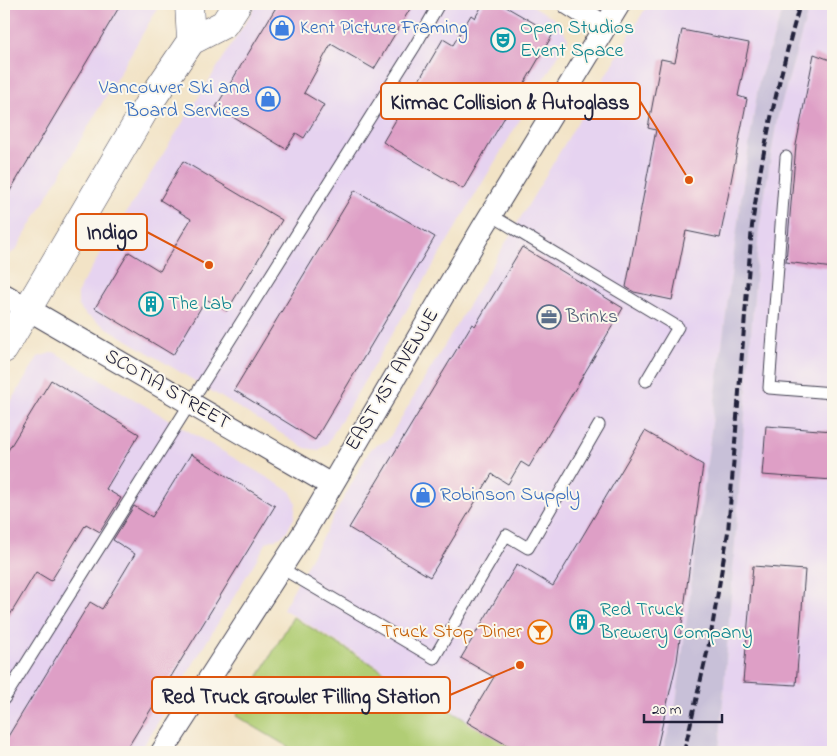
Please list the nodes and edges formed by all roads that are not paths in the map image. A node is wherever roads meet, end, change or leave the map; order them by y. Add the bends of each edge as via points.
1 (189, 4) edge
2 (237, 4) edge
3 (439, 4) edge
4 (568, 4) edge
5 (619, 4) edge
6 (605, 27) junction
7 (191, 41) junction
8 (786, 158) dead end
9 (491, 216) junction
10 (4, 296) edge
11 (28, 310) junction
12 (4, 349) edge
13 (646, 381) dead end
14 (833, 393) edge
15 (190, 403) junction
16 (599, 425) dead end
17 (331, 486) junction
18 (281, 568) junction
19 (4, 698) edge
20 (162, 752) edge

1 - 7 main road
2 - 7 main road via 224,24
3 - 15 lane
4 - 6 street
5 - 6 street, EAST 1ST AVENUE
6 - 9 street, EAST 1ST AVENUE
7 - 11 main road via 147,106
8 - 14 lane via 769,388
9 - 13 lane via 678,327
9 - 17 street, EAST 1ST AVENUE
10 - 11 street, SCOTIA STREET
11 - 12 main road
11 - 15 street, SCOTIA STREET
15 - 17 street, SCOTIA STREET
15 - 19 lane
16 - 18 lane via 528,548 506,534 434,658
17 - 18 street, EAST 1ST AVENUE
18 - 20 street, EAST 1ST AVENUE

